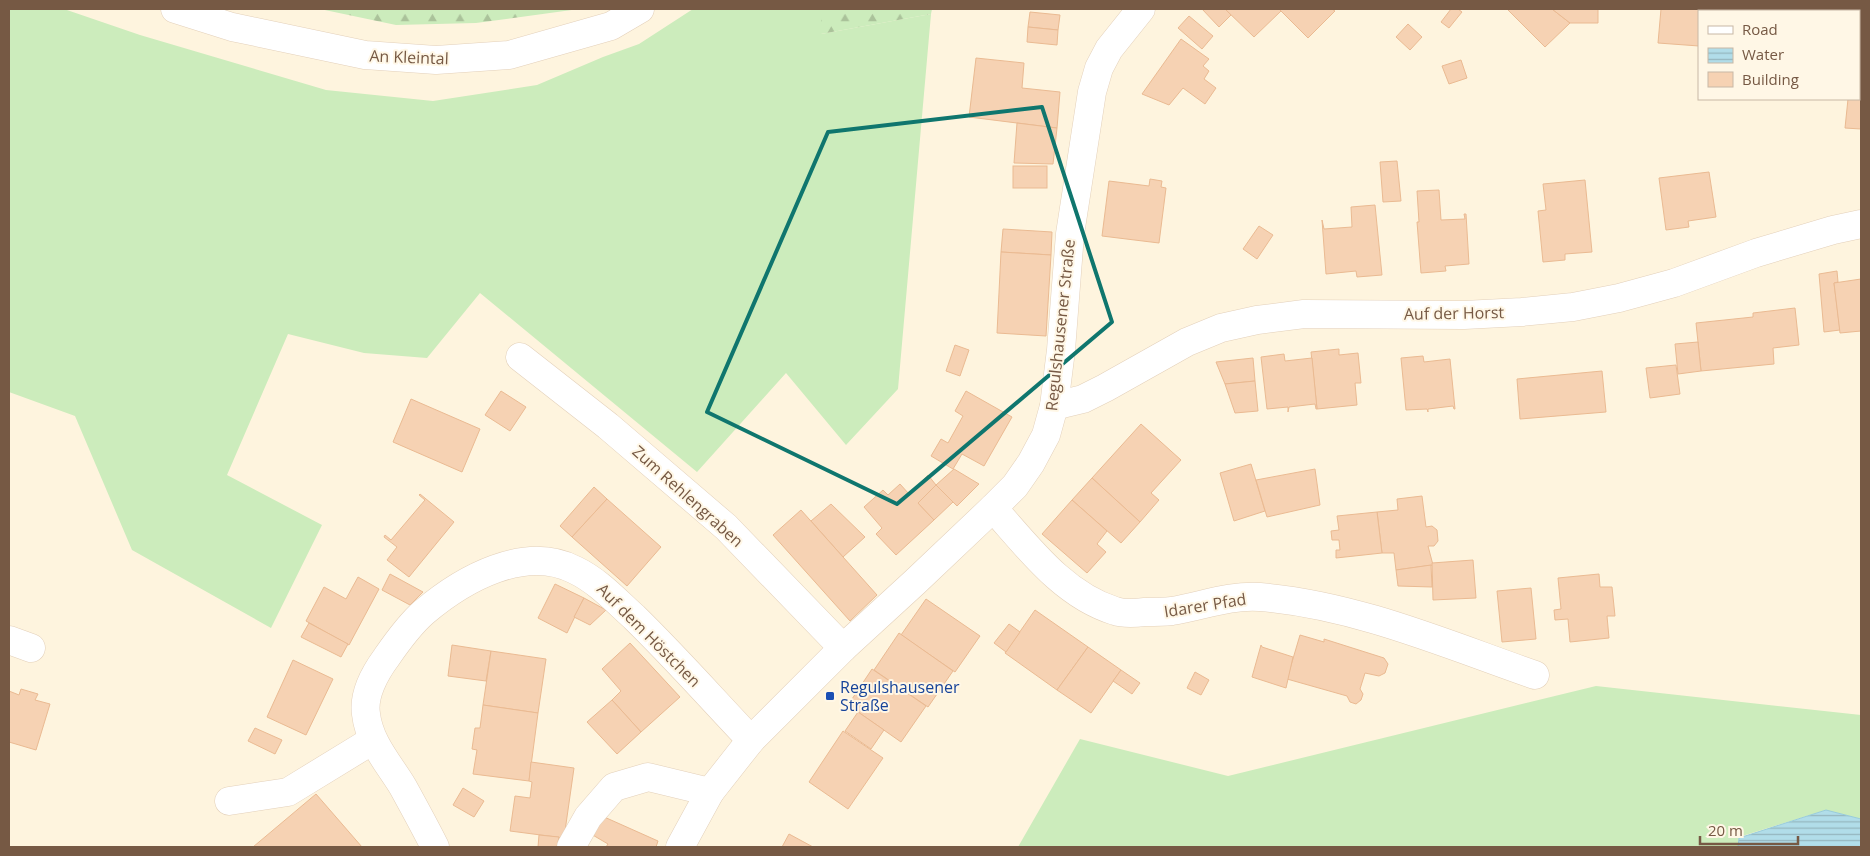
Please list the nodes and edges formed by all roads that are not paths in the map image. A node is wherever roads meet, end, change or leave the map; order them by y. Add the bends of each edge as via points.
1 (175, 9) edge
2 (640, 9) edge
3 (1141, 9) edge
4 (1861, 224) edge
5 (520, 357) dead end
6 (1054, 406) junction
7 (993, 508) junction
8 (843, 648) junction
9 (1536, 675) dead end
10 (373, 740) junction
11 (751, 740) junction
12 (710, 792) junction
13 (229, 801) dead end
14 (435, 847) edge
15 (571, 847) edge
16 (680, 847) edge

1 - 2 street, An Kleintal via 232,27 364,56 436,60 509,55 611,26
3 - 6 street, Regulshausener Straße via 1109,49 1092,92 1070,234
4 - 6 street, Auf der Horst via 1756,252 1674,283 1573,307 1464,315 1304,314 1221,328 1187,342 1106,388
5 - 8 street, Zum Rehlengraben via 608,426 726,527
6 - 7 street, Regulshausener Straße via 1046,435 1031,463 1015,486
7 - 8 street, Regulshausener Straße
7 - 9 street, Idarer Pfad via 1068,586 1092,602 1117,612 1172,611 1236,597 1284,600 1376,619
8 - 11 street, Regulshausener Straße
10 - 11 street, Auf dem Höstchen via 365,713 368,690 400,637 454,590 489,571 521,562 548,560 574,569 598,583 665,647
10 - 13 street via 288,792
10 - 14 street, Auf dem Höstchen
11 - 12 street, Regulshausener Straße
12 - 15 street via 648,776 614,787 588,818
12 - 16 street, Regulshausener Straße

